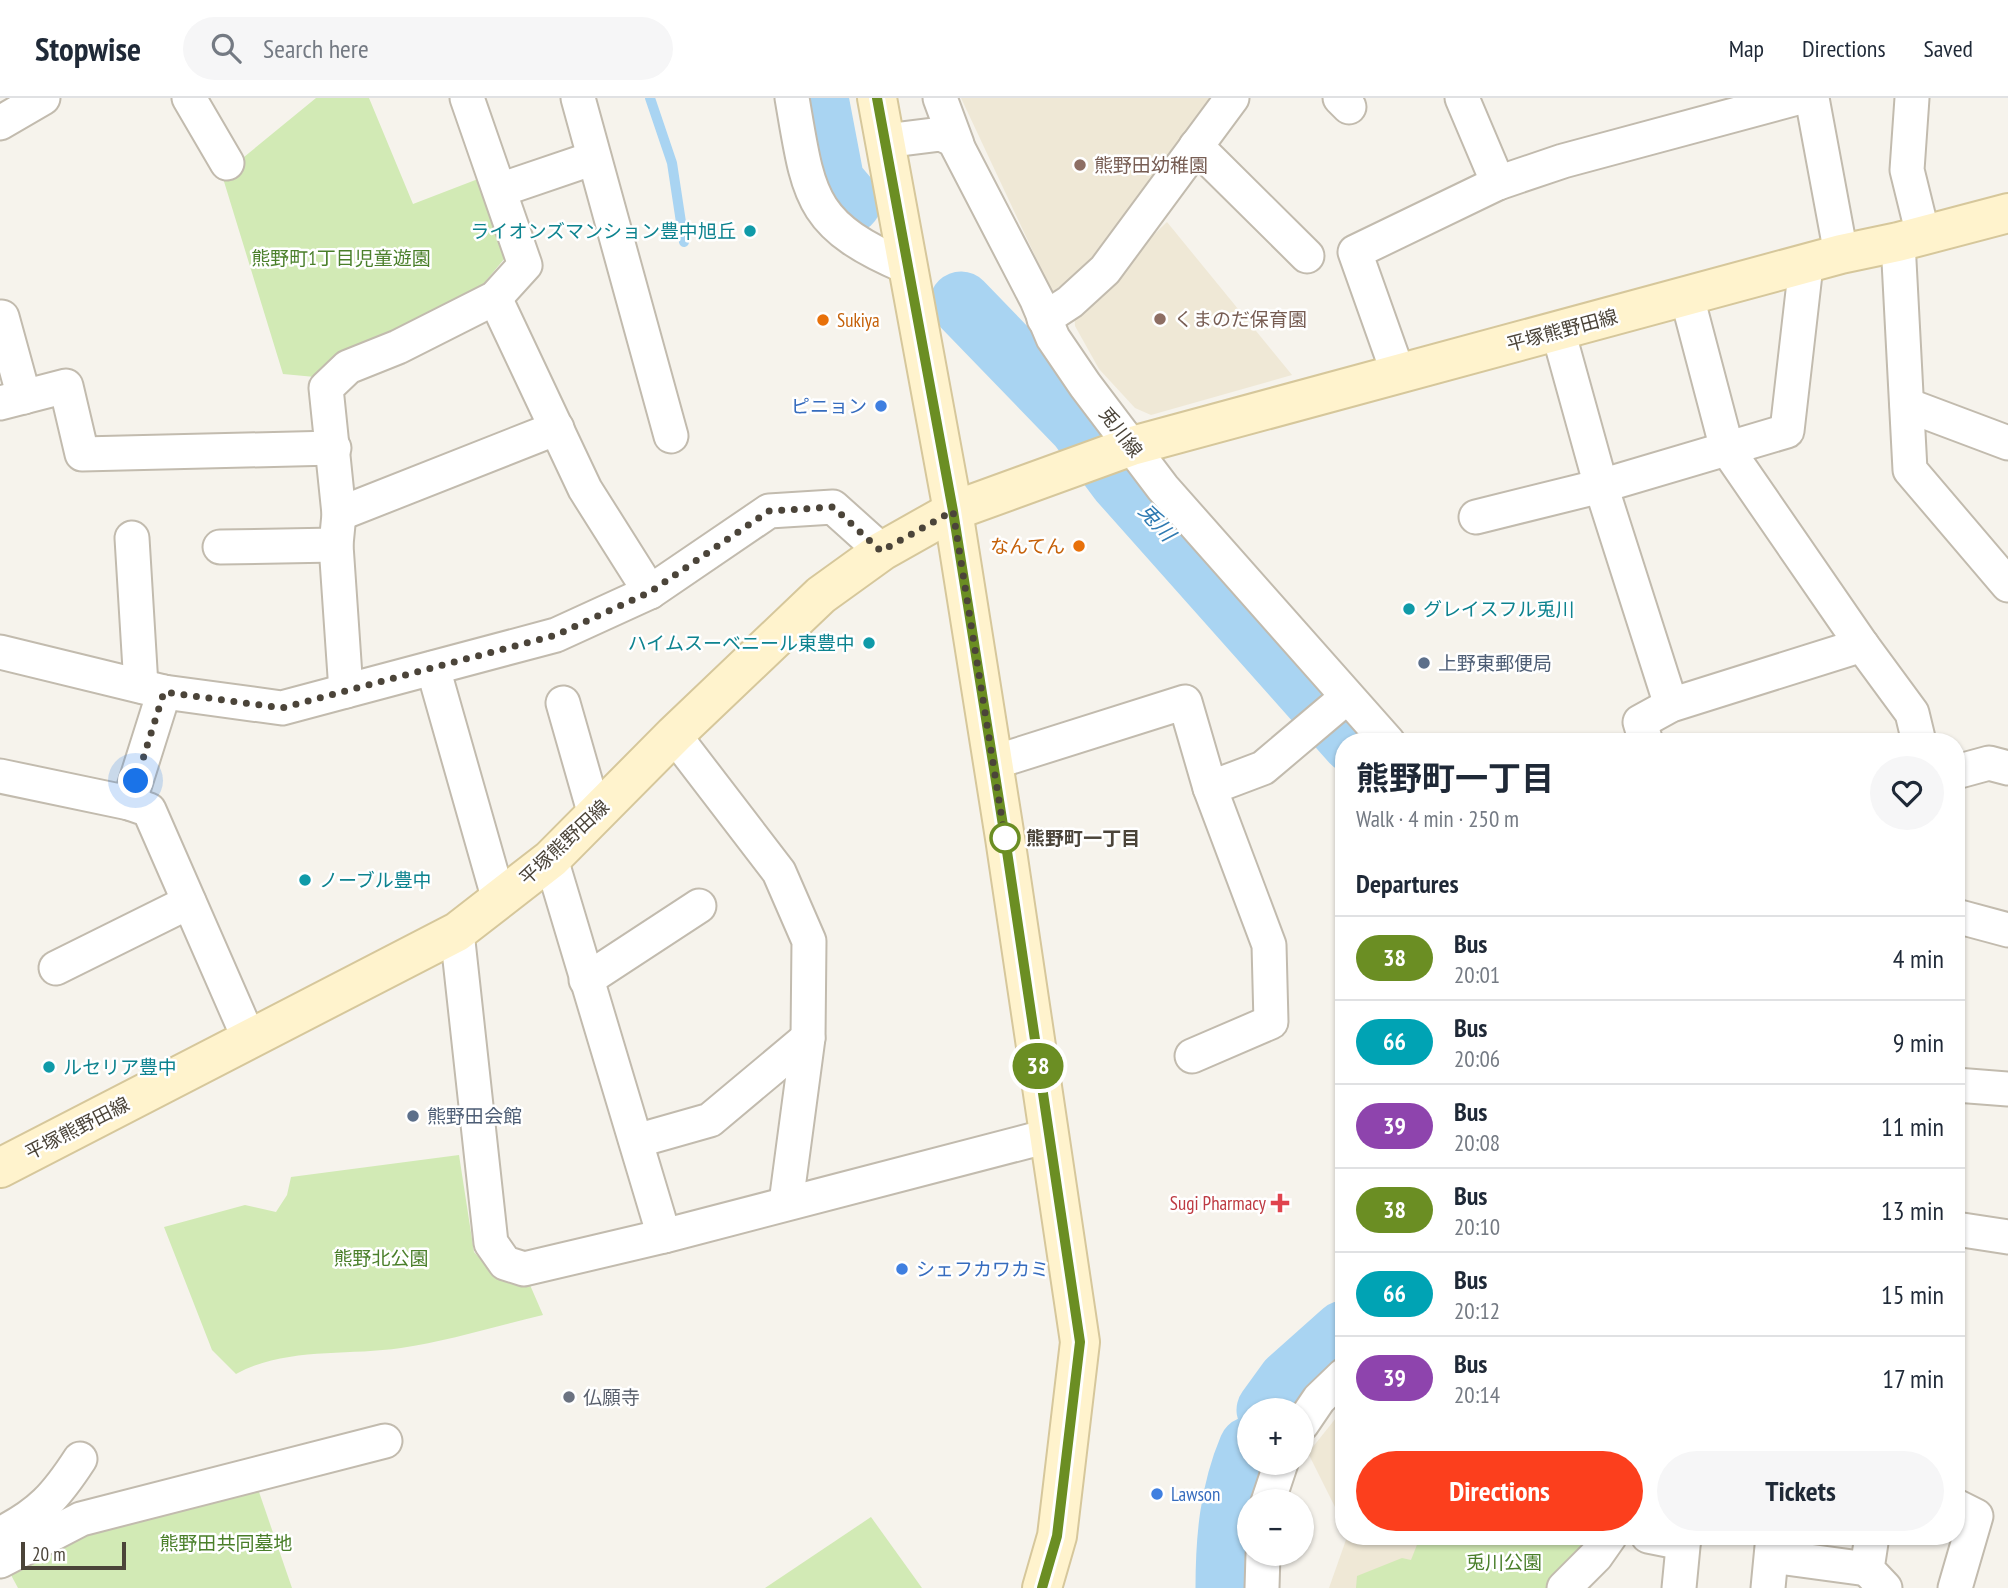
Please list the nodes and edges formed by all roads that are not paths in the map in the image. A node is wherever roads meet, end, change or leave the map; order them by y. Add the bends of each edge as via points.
1 (43, 98) edge
2 (467, 98) edge
3 (578, 98) edge
4 (792, 98) edge
5 (877, 98) edge
6 (940, 98) edge
7 (1231, 98) edge
8 (1462, 98) edge
9 (1797, 98) edge
10 (1812, 98) edge
11 (1912, 98) edge
12 (195, 101) edge
13 (0, 123) edge
14 (885, 141) junction
15 (957, 144) junction
16 (1196, 146) junction
17 (594, 158) junction
18 (227, 163) dead end
19 (1499, 183) junction
20 (500, 190) junction
21 (2008, 214) edge
22 (1910, 239) junction
23 (1307, 256) dead end
24 (1823, 260) junction
25 (907, 267) junction
26 (1687, 297) junction
27 (495, 298) junction
28 (2, 317) edge
29 (1044, 319) junction
30 (1558, 331) junction
31 (1398, 373) junction
32 (12, 400) edge
33 (1907, 405) junction
34 (557, 429) junction
35 (671, 436) dead end
36 (2008, 443) edge
37 (334, 448) junction
38 (1727, 449) junction
39 (1112, 453) junction
40 (1601, 486) junction
41 (953, 511) junction
42 (1476, 517) dead end
43 (338, 530) junction
44 (132, 538) dead end
45 (219, 547) dead end
46 (881, 551) junction
47 (2008, 585) edge
48 (650, 592) junction
49 (1862, 645) junction
50 (0, 652) edge
51 (433, 668) junction
52 (153, 689) junction
53 (346, 691) junction
54 (563, 703) dead end
55 (1671, 705) junction
56 (1333, 709) junction
57 (1373, 733) edge
58 (1643, 733) edge
59 (1917, 733) edge
60 (674, 735) junction
61 (992, 763) junction
62 (2008, 768) edge
63 (1965, 770) edge
64 (0, 776) edge
65 (1210, 788) junction
66 (129, 803) junction
67 (595, 815) junction
68 (551, 859) junction
69 (499, 900) junction
70 (189, 902) junction
71 (699, 906) dead end
72 (1965, 918) edge
73 (2008, 930) edge
74 (457, 932) junction
75 (56, 968) dead end
76 (586, 980) junction
77 (808, 1038) junction
78 (250, 1041) junction
79 (1192, 1056) dead end
80 (1965, 1087) edge
81 (2008, 1089) edge
82 (1048, 1136) junction
83 (636, 1141) junction
84 (0, 1168) edge
85 (786, 1203) junction
86 (1965, 1230) edge
87 (664, 1236) junction
88 (2008, 1237) edge
89 (1335, 1385) edge
90 (1314, 1407) edge
91 (385, 1441) dead end
92 (80, 1459) dead end
93 (1965, 1510) edge
94 (0, 1534) edge
95 (1604, 1545) edge
96 (1683, 1545) edge
97 (1873, 1545) edge
98 (1771, 1560) edge
99 (0, 1561) edge
100 (1263, 1566) edge
101 (1876, 1578) edge
102 (1042, 1588) edge
103 (1262, 1588) edge
104 (1564, 1588) edge
105 (1678, 1588) edge
106 (1955, 1588) edge

1 - 13 street
2 - 20 street
3 - 17 street
4 - 25 street via 804,169 823,213 861,245
5 - 14 street
6 - 15 street, 兎川線
7 - 16 street
8 - 19 street
9 - 19 street via 1563,161
10 - 24 street
11 - 22 street via 1907,170
12 - 18 street
14 - 15 street via 941,134
14 - 25 street
15 - 29 street, 兎川線
16 - 23 street
16 - 29 street via 1105,270
17 - 20 street
17 - 35 street
19 - 31 street via 1355,252
20 - 27 street via 525,265
21 - 22 street, 平塚熊野田線
22 - 24 street, 平塚熊野田線
22 - 33 street
24 - 26 street, 平塚熊野田線
24 - 38 street via 1787,431
25 - 41 street
26 - 30 street, 平塚熊野田線
26 - 38 street
27 - 34 street
27 - 37 street via 348,367 326,388
28 - 32 street
29 - 39 street, 兎川線 via 1085,385
30 - 31 street, 平塚熊野田線
30 - 40 street
31 - 39 street, 平塚熊野田線
32 - 37 street via 66,386 82,454
33 - 36 street
33 - 47 street via 1910,470
34 - 43 street
34 - 48 street via 585,489
37 - 43 street
38 - 40 street
38 - 49 street
39 - 41 street, 平塚熊野田線
39 - 56 street, 兎川線 via 1163,488
40 - 42 street
40 - 55 street
41 - 46 street, 平塚熊野田線
41 - 61 street
43 - 45 street
43 - 53 street
44 - 52 street
46 - 48 street via 833,507 769,511
46 - 60 street, 平塚熊野田線 via 821,595
48 - 51 street via 556,635
49 - 55 street
49 - 59 street via 1912,713
50 - 52 street
51 - 53 street
51 - 69 street
52 - 53 street via 282,708
52 - 66 street
54 - 67 street
55 - 58 street via 1640,722
56 - 57 street, 兎川線
56 - 65 street via 1263,768
60 - 67 street, 平塚熊野田線
60 - 77 street via 779,872 809,940
61 - 65 street via 1185,702
61 - 82 street
62 - 63 street via 1989,763
64 - 66 street
65 - 79 street via 1269,945 1271,1022
66 - 70 street via 149,810
67 - 68 street, 平塚熊野田線
68 - 69 street, 平塚熊野田線
68 - 76 street
69 - 74 street, 平塚熊野田線
70 - 75 street
70 - 78 street
71 - 76 street
72 - 73 street
74 - 78 street, 平塚熊野田線
74 - 87 street via 491,1243 505,1264 524,1269
76 - 83 street
77 - 83 street via 710,1120
77 - 85 street
78 - 84 street, 平塚熊野田線
80 - 81 street
82 - 85 street
82 - 102 street via 1080,1342 1057,1536
83 - 87 street
85 - 87 street
86 - 88 street
89 - 90 street
91 - 99 street via 81,1519
92 - 94 street via 59,1491 26,1521
93 - 106 street via 1976,1516
95 - 104 street
96 - 105 street
97 - 101 street
98 - 101 street
100 - 103 street

